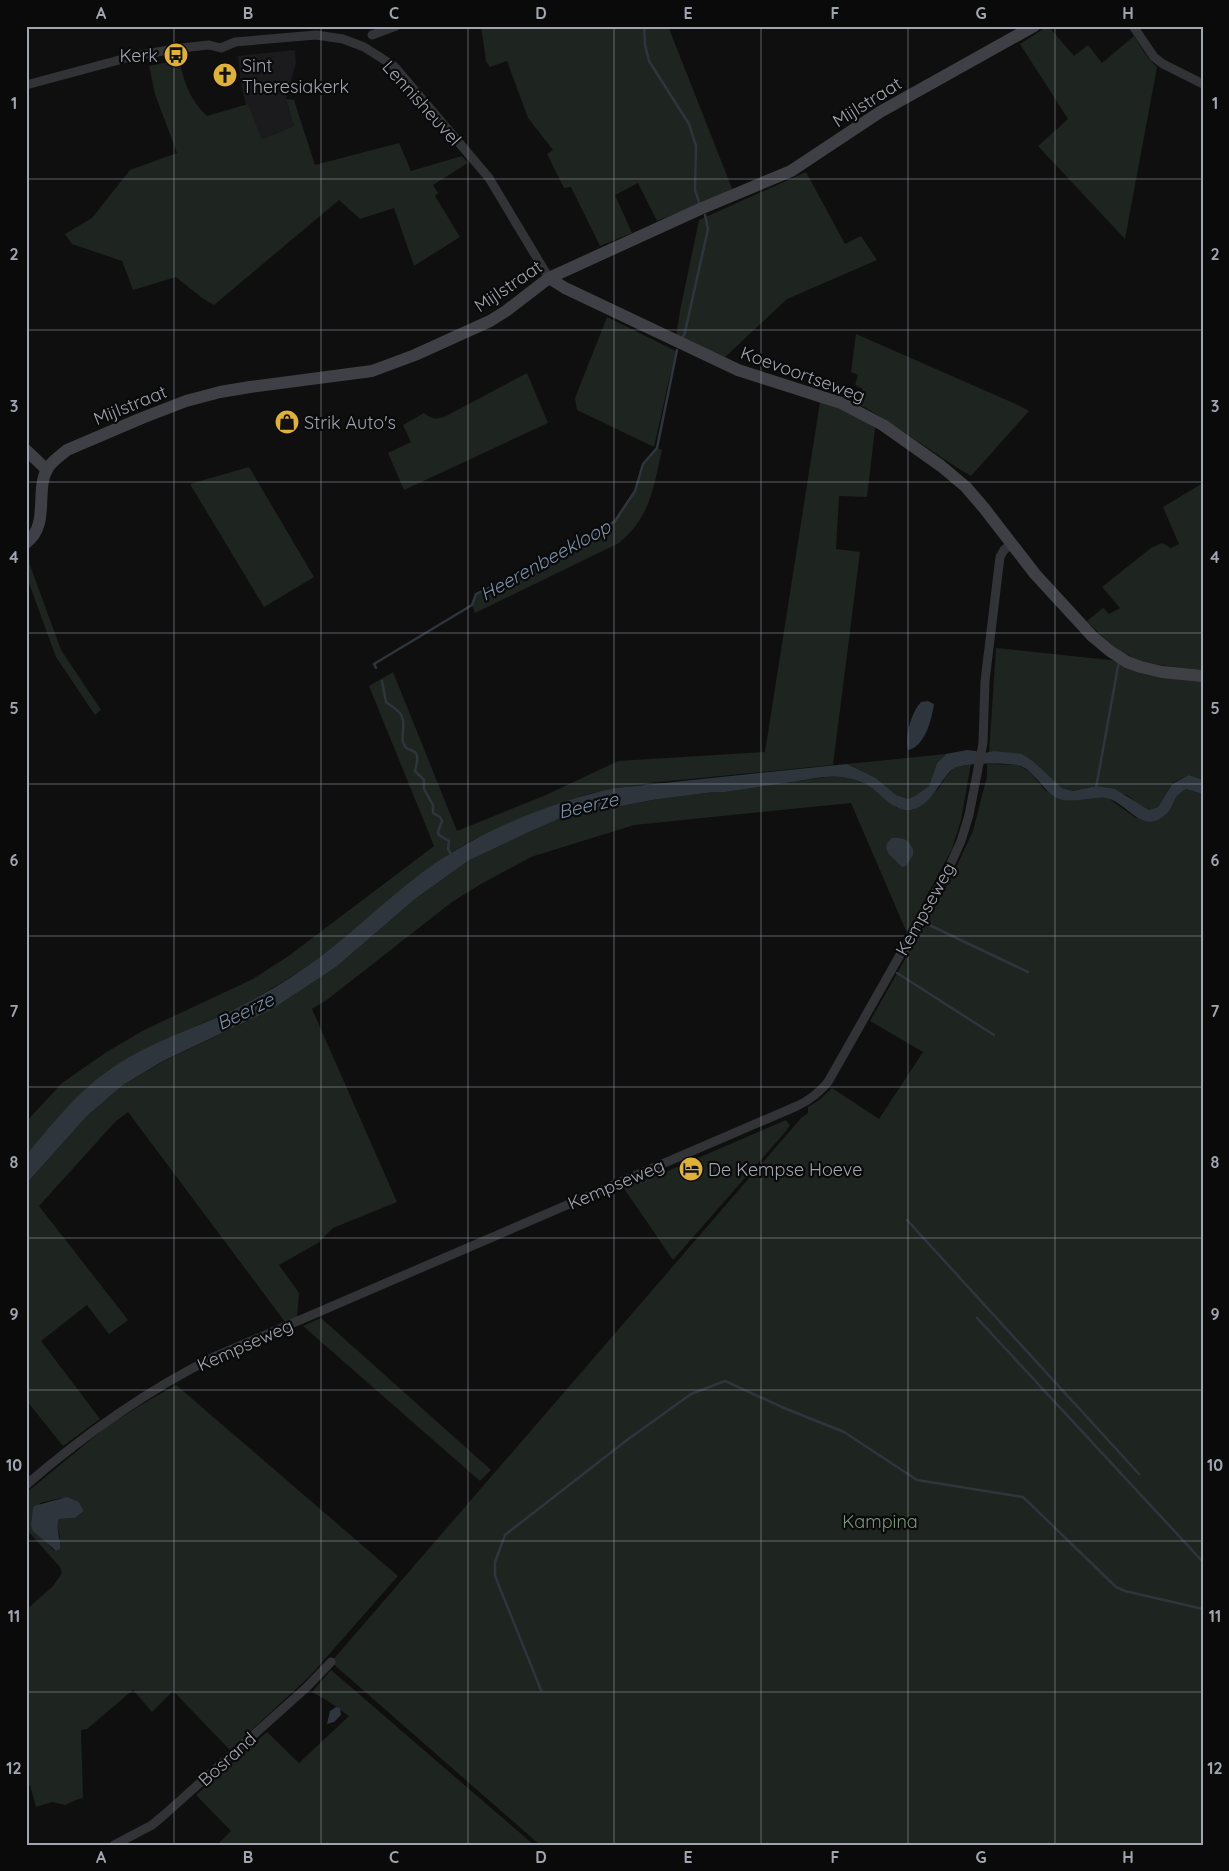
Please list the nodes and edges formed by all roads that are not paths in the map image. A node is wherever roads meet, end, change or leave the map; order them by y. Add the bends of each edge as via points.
1 (396, 26) edge
2 (1034, 26) edge
3 (1133, 26) edge
4 (372, 30) edge
5 (364, 47) junction
6 (1203, 84) edge
7 (26, 85) edge
8 (549, 278) junction
9 (26, 450) edge
10 (47, 470) junction
11 (26, 543) edge
12 (1011, 544) junction
13 (1203, 676) edge
14 (26, 1485) edge
15 (331, 1662) dead end
16 (114, 1845) edge

1 - 4 street
2 - 8 street, Mijlstraat via 880,112 792,170
3 - 6 street via 1162,64
4 - 5 street
5 - 7 street, Lennisheuvel via 343,39 316,35 235,42 221,48 209,45 181,48 134,56
5 - 8 street, Lennisheuvel via 394,66 489,178
8 - 10 street, Mijlstraat via 490,321 394,364 357,373 220,392 186,401 67,450
8 - 12 street, Koevoortseweg via 724,364 824,396 860,412 922,452 957,480 984,508
9 - 10 street
10 - 11 street via 42,486 40,521
12 - 13 street, Koevoortseweg via 1074,617 1118,657 1162,672
12 - 14 street, Kempseweg via 1000,557 998,568 986,671 982,752 965,830 947,872 828,1082 812,1098 214,1357 112,1416
15 - 16 street, Bosrand via 164,1815

